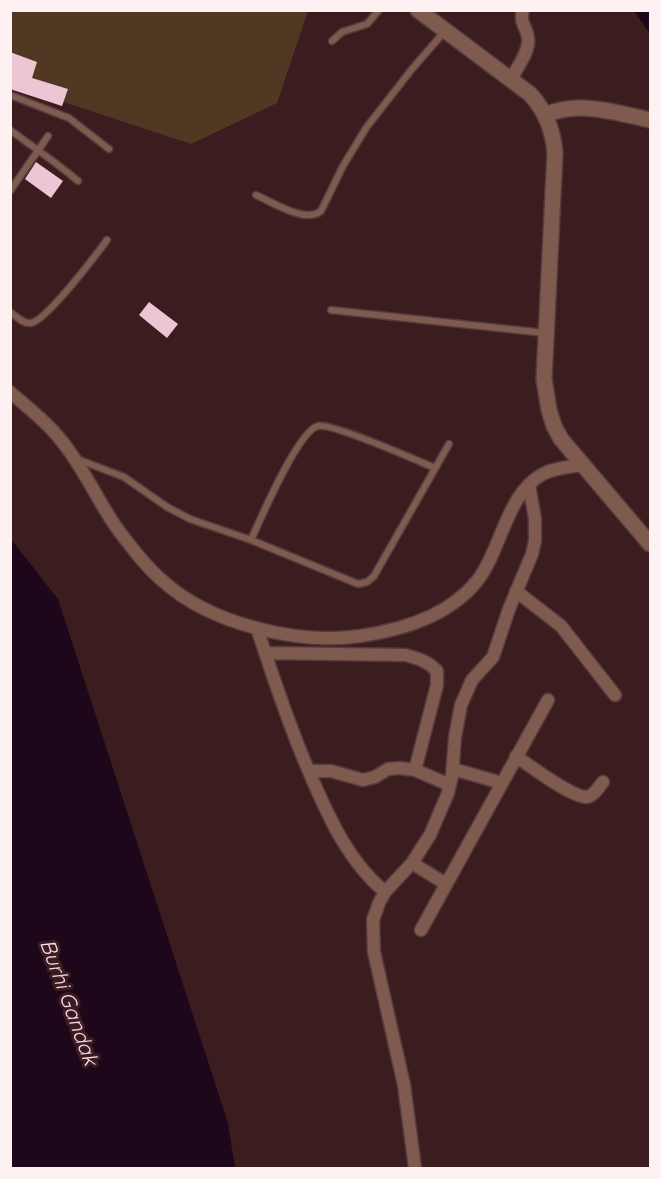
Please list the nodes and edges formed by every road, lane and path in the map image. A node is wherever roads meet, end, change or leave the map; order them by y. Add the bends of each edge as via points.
1 (379, 10) edge
2 (418, 10) edge
3 (523, 10) edge
4 (446, 31) junction
5 (333, 41) dead end
6 (511, 79) junction
7 (10, 95) edge
8 (546, 115) junction
9 (651, 120) edge
10 (11, 130) edge
11 (48, 136) dead end
12 (109, 149) dead end
13 (38, 151) junction
14 (78, 180) dead end
15 (10, 191) edge
16 (256, 195) dead end
17 (107, 240) dead end
18 (331, 310) dead end
19 (10, 312) edge
20 (545, 333) junction
21 (10, 392) edge
22 (449, 444) dead end
23 (75, 458) junction
24 (582, 465) junction
25 (435, 468) junction
26 (529, 485) junction
27 (251, 540) junction
28 (651, 544) edge
29 (516, 591) junction
30 (257, 628) junction
31 (265, 653) junction
32 (615, 695) dead end
33 (548, 700) dead end
34 (516, 756) junction
35 (415, 770) junction
36 (453, 770) junction
37 (309, 771) junction
38 (603, 782) dead end
39 (502, 783) junction
40 (450, 785) junction
41 (411, 863) junction
42 (446, 884) junction
43 (385, 892) junction
44 (421, 930) dead end
45 (415, 1168) edge

1 - 5 lane via 367,24 342,32
2 - 4 street
3 - 6 street via 521,22 529,40
4 - 6 street
4 - 16 lane via 366,128 321,211 304,216
6 - 8 street
7 - 12 lane via 69,118
8 - 9 street via 572,108
8 - 20 street via 555,153
10 - 13 lane
11 - 13 lane
13 - 14 lane
13 - 15 lane
17 - 19 lane via 41,318 26,323
18 - 20 lane
20 - 24 street via 544,379 549,410 561,440
21 - 23 street via 59,436
22 - 25 lane
23 - 27 lane via 124,477 184,517
23 - 30 street via 119,531 163,582 199,605
24 - 26 street via 545,473
24 - 28 street
25 - 27 lane via 367,582 353,583
25 - 27 lane via 339,429 319,426 304,438
26 - 29 street via 535,541
26 - 30 street via 514,506 476,582 431,616 391,631 351,638 295,637
29 - 32 street via 561,626
29 - 36 street via 492,657 472,680 461,705
30 - 31 street
31 - 35 street via 405,655 432,666 437,671 437,685
31 - 37 street
33 - 34 street
34 - 38 street via 585,797
34 - 39 street
35 - 37 street via 387,769 363,780 331,771
35 - 40 street
36 - 39 street
36 - 40 street
37 - 43 street via 353,858
39 - 42 street
40 - 41 street via 440,813
41 - 42 street
41 - 43 street
42 - 44 street
43 - 45 street via 373,920 374,951 407,1100

